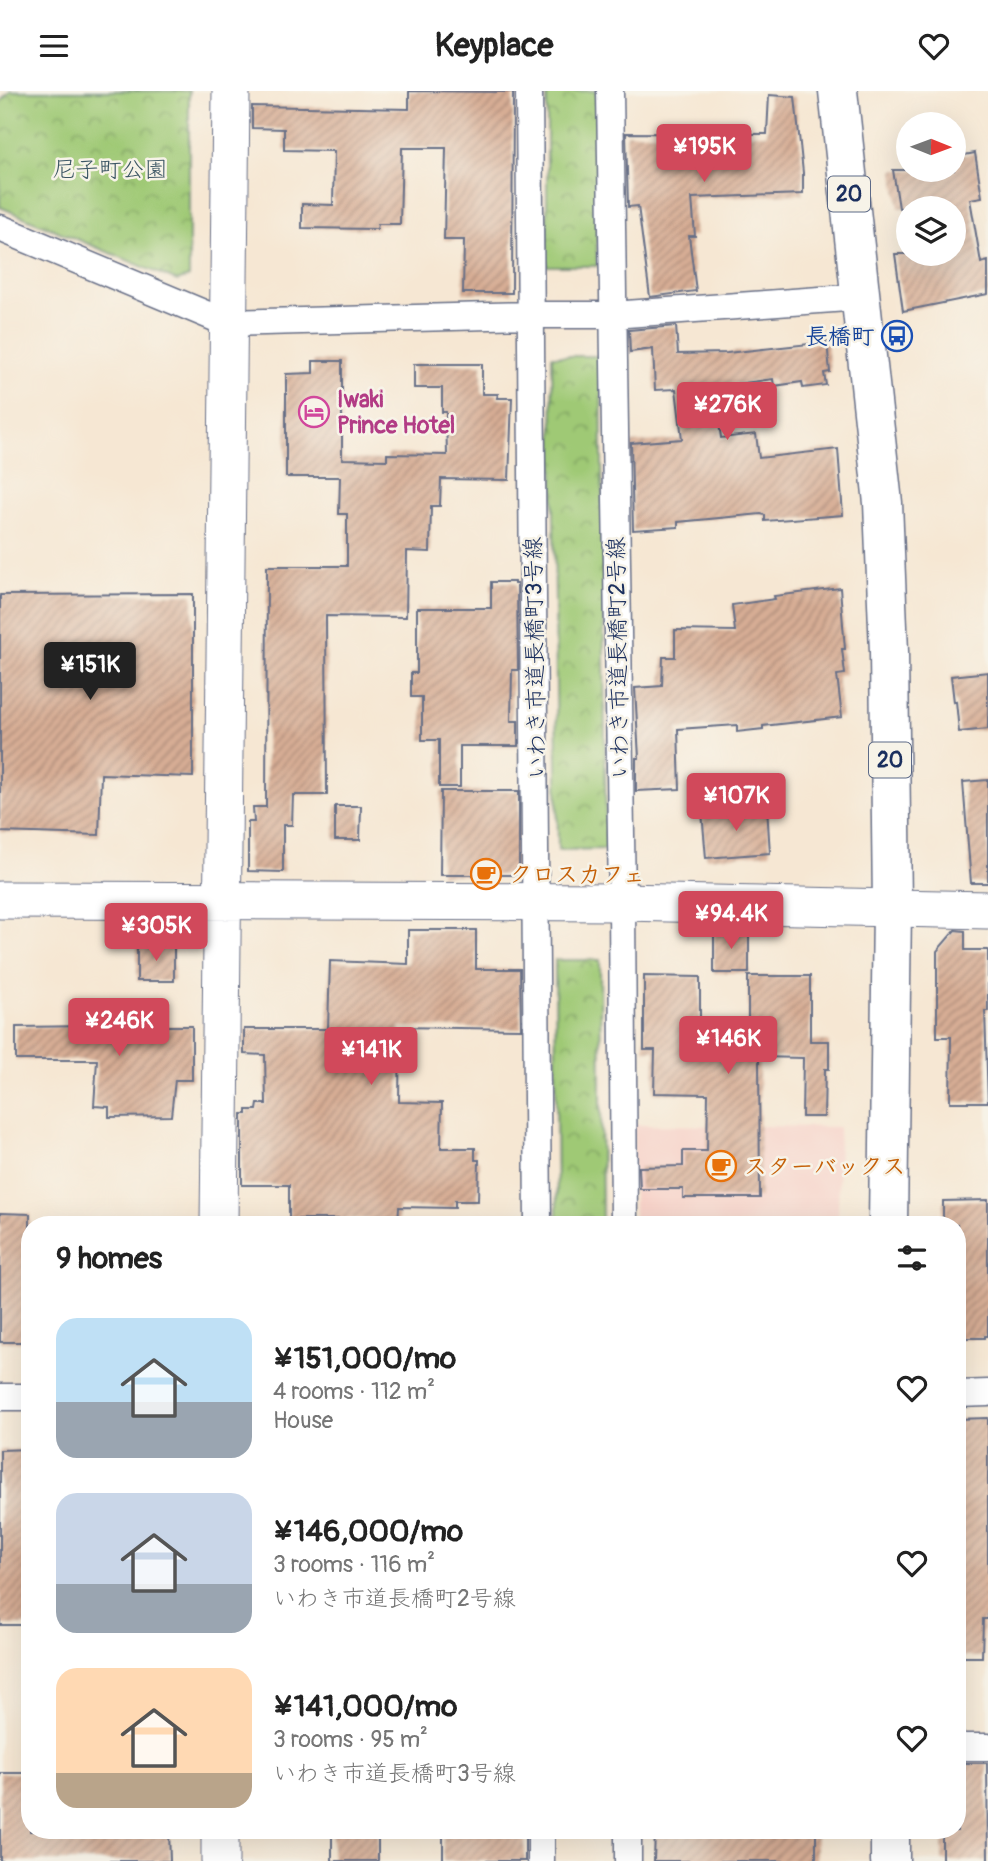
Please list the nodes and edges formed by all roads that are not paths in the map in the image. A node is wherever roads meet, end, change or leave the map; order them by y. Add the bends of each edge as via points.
1 (231, 91) edge
2 (529, 91) edge
3 (610, 91) edge
4 (838, 91) edge
5 (0, 228) edge
6 (860, 297) junction
7 (531, 315) junction
8 (612, 315) junction
9 (227, 323) junction
10 (0, 900) edge
11 (537, 901) junction
12 (223, 902) junction
13 (622, 902) junction
14 (892, 907) junction
15 (988, 910) edge
16 (219, 1216) edge
17 (538, 1216) edge
18 (624, 1216) edge
19 (888, 1216) edge
20 (988, 1393) edge
21 (966, 1394) edge
22 (0, 1397) edge
23 (21, 1398) edge
24 (966, 1747) edge
25 (988, 1747) edge
26 (219, 1839) edge
27 (541, 1839) edge
28 (628, 1839) edge
29 (890, 1839) edge
30 (220, 1861) edge
31 (541, 1861) edge
32 (628, 1861) edge
33 (890, 1861) edge

1 - 9 street
2 - 7 street, いわき市道長橋町3号線
3 - 8 street, いわき市道長橋町2号線
4 - 6 main road, 20
5 - 9 street
6 - 8 street
6 - 14 main road, 20 via 883,503
7 - 8 street
7 - 9 street
7 - 11 street, いわき市道長橋町3号線
8 - 13 street, いわき市道長橋町2号線
9 - 12 street
10 - 12 street
11 - 12 street
11 - 13 street
11 - 17 street, いわき市道長橋町3号線
12 - 16 street
13 - 14 street
13 - 18 street, いわき市道長橋町2号線
14 - 15 street
14 - 19 main road, 20
20 - 21 street
22 - 23 street
24 - 25 street
26 - 30 street
27 - 31 street
28 - 32 street
29 - 33 main road

